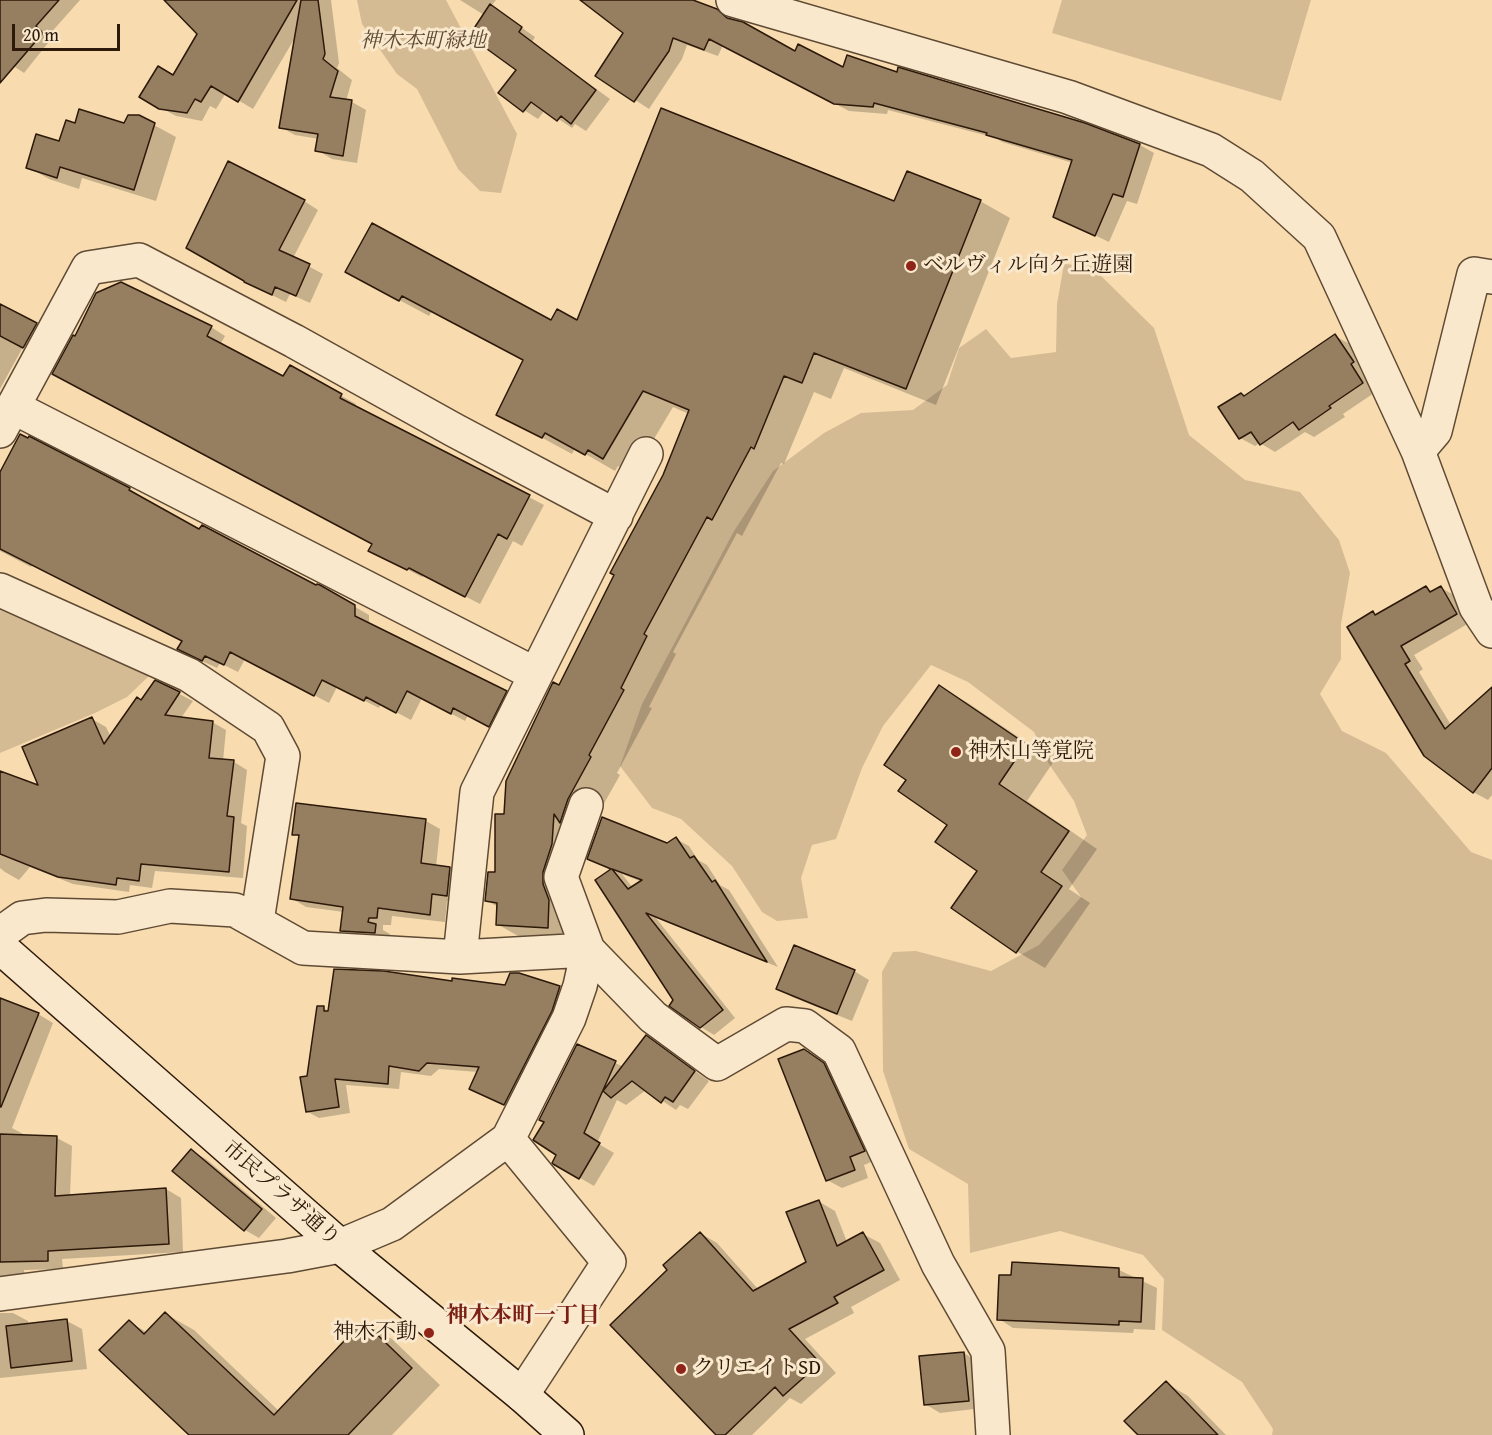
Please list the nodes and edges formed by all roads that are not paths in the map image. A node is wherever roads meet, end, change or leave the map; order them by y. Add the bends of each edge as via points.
1 (733, 0) edge
2 (1492, 277) edge
3 (7, 419) edge
4 (1418, 451) junction
5 (646, 454) dead end
6 (616, 516) junction
7 (0, 590) edge
8 (1492, 631) edge
9 (535, 674) junction
10 (586, 805) dead end
11 (257, 921) junction
12 (0, 934) edge
13 (0, 947) edge
14 (588, 950) junction
15 (460, 957) junction
16 (508, 1139) junction
17 (340, 1246) junction
18 (0, 1294) edge
19 (522, 1395) junction
20 (567, 1435) edge
21 (993, 1435) edge

1 - 4 street via 1068,97 1211,150 1252,176 1318,237
2 - 4 street via 1474,274 1435,431
3 - 6 street via 88,268 139,260
3 - 9 street
4 - 8 street via 1476,607
5 - 6 street
6 - 9 street
7 - 11 street via 189,675 268,728 283,756
9 - 15 street via 477,792
10 - 14 street via 561,876
11 - 12 street via 235,910 170,906 118,917 22,918
11 - 15 street via 303,948
13 - 17 street, 市民プラザ通り
14 - 15 street
14 - 16 street via 569,1018
14 - 21 street via 654,1017 717,1064 786,1024 805,1026 839,1051 938,1264 988,1351
16 - 17 street via 392,1224
16 - 19 street via 609,1262
17 - 18 street
17 - 19 street, 市民プラザ通り
19 - 20 street, 市民プラザ通り

